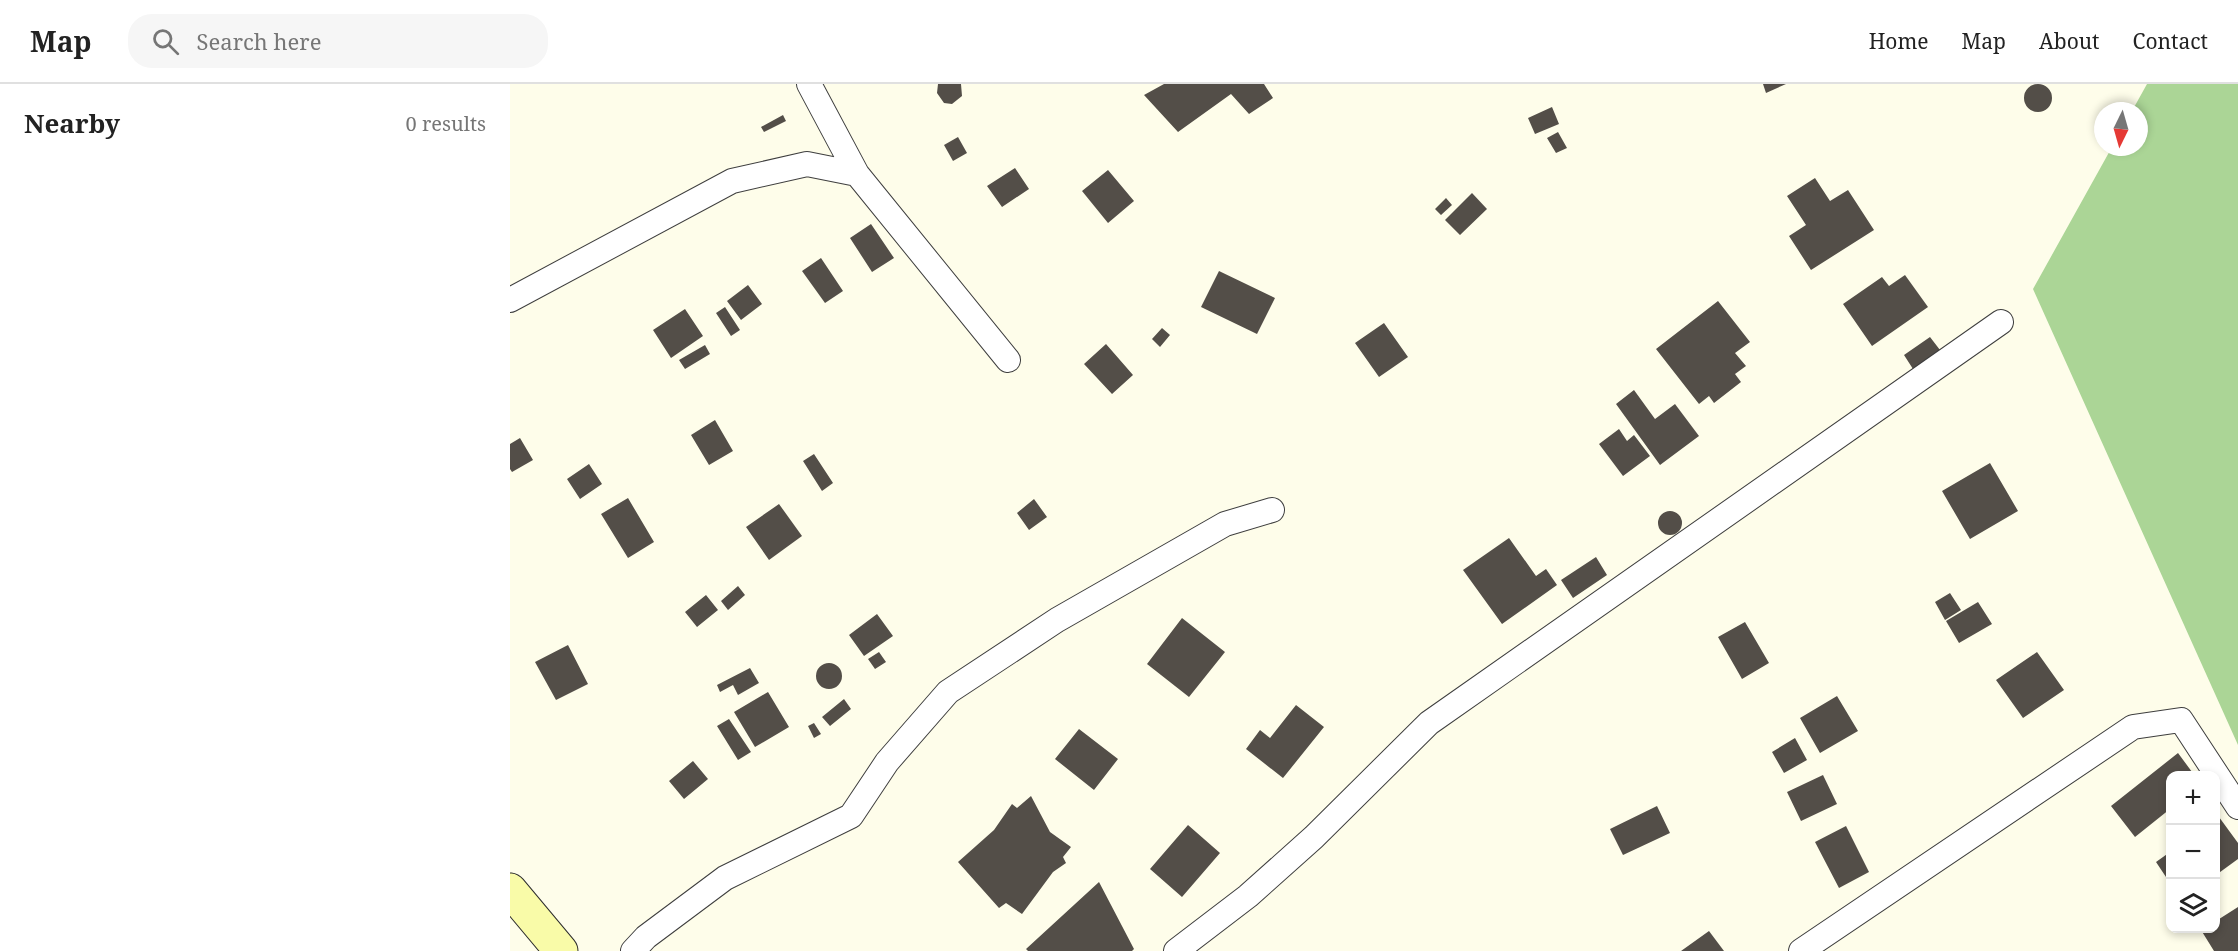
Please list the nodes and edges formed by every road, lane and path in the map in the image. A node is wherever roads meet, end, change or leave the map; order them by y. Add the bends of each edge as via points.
1 (809, 84) edge
2 (857, 174) junction
3 (510, 300) edge
4 (2001, 322) dead end
5 (1008, 360) dead end
6 (1272, 510) dead end
7 (2238, 807) edge
8 (510, 890) edge
9 (561, 951) edge
10 (633, 951) edge
11 (1176, 951) edge
12 (1801, 951) edge

1 - 2 street
2 - 3 street via 807,164 732,181
2 - 5 street
4 - 11 street via 1429,723 1298,852
6 - 10 street via 1226,524 1057,620 948,692 887,762 851,816 725,878
7 - 12 street via 2181,720 2133,727
8 - 9 main road

